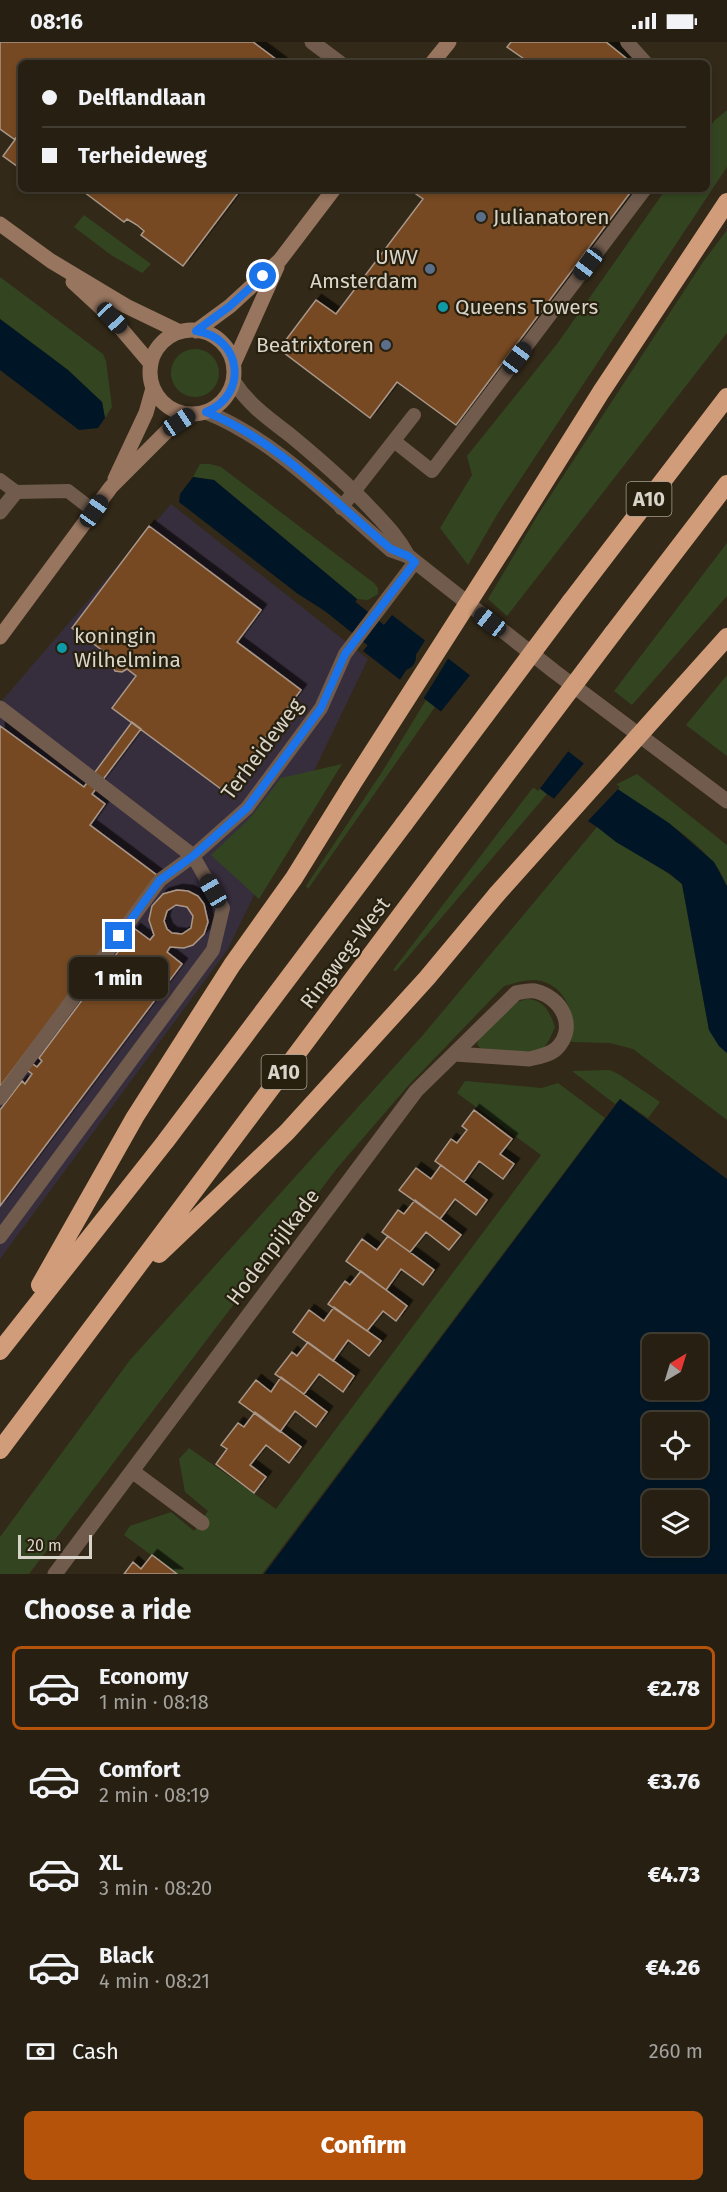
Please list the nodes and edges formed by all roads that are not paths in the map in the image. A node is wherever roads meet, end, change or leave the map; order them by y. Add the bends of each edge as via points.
1 (312, 42) edge
2 (448, 42) edge
3 (627, 42) edge
4 (336, 60) edge
5 (434, 60) edge
6 (642, 60) edge
7 (332, 192) edge
8 (643, 192) edge
9 (727, 202) edge
10 (0, 224) edge
11 (280, 260) junction
12 (51, 261) junction
13 (196, 331) junction
14 (180, 332) junction
15 (234, 363) junction
16 (151, 364) junction
17 (234, 382) junction
18 (153, 388) junction
19 (727, 397) edge
20 (198, 413) junction
21 (414, 415) dead end
22 (394, 441) junction
23 (0, 480) edge
24 (727, 484) edge
25 (111, 487) junction
26 (16, 492) junction
27 (355, 492) junction
28 (341, 508) junction
29 (94, 511) junction
30 (0, 512) edge
31 (411, 559) junction
32 (0, 637) edge
33 (727, 637) edge
34 (0, 708) edge
35 (727, 801) edge
36 (193, 856) junction
37 (455, 1054) junction
38 (0, 1098) edge
39 (0, 1237) edge
40 (122, 1288) junction
41 (11, 1336) junction
42 (0, 1351) edge
43 (0, 1450) edge
44 (132, 1471) junction
45 (202, 1522) dead end
46 (55, 1574) edge

1 - 4 street
2 - 5 street
3 - 6 lane
7 - 11 street
8 - 22 lane via 432,471
9 - 41 highway, A10, bridge via 601,392 294,878 232,965 135,1117
10 - 12 street
11 - 13 street
11 - 15 street
12 - 14 street via 126,306
12 - 16 street via 112,318
13 - 14 street
13 - 15 street via 220,341
14 - 16 street via 161,345
15 - 17 street
16 - 18 street
17 - 20 street via 225,400 213,410
17 - 27 street via 259,412 328,465
18 - 20 street via 169,407 183,414
18 - 25 street via 146,413
19 - 41 highway, Ringweg-West / A10, bridge via 165,1142
20 - 25 street via 168,430
20 - 28 street via 229,422 260,440
21 - 22 lane
22 - 27 lane
23 - 26 lane
24 - 40 highway, Ringweg-West / A10, bridge
25 - 29 street
26 - 29 lane via 68,490
26 - 30 street
27 - 28 lane
27 - 31 street via 400,540
28 - 31 street via 391,549
29 - 32 street
31 - 35 street
31 - 36 lane, Terheideweg via 345,654 321,708 247,808
33 - 40 highway, A10, bridge via 287,1132
34 - 36 street
36 - 38 lane, Terheideweg via 160,880
36 - 39 lane via 223,908 213,950
37 - 37 street, Hodenpijlkade via 516,993 534,991 545,995 559,1004 567,1020 566,1034 555,1049 541,1057
37 - 44 street, Hodenpijlkade via 416,1091
40 - 43 highway, Ringweg-West / A10
41 - 42 highway, Ringweg-West / A10
44 - 45 street
44 - 46 street, Hodenpijlkade

